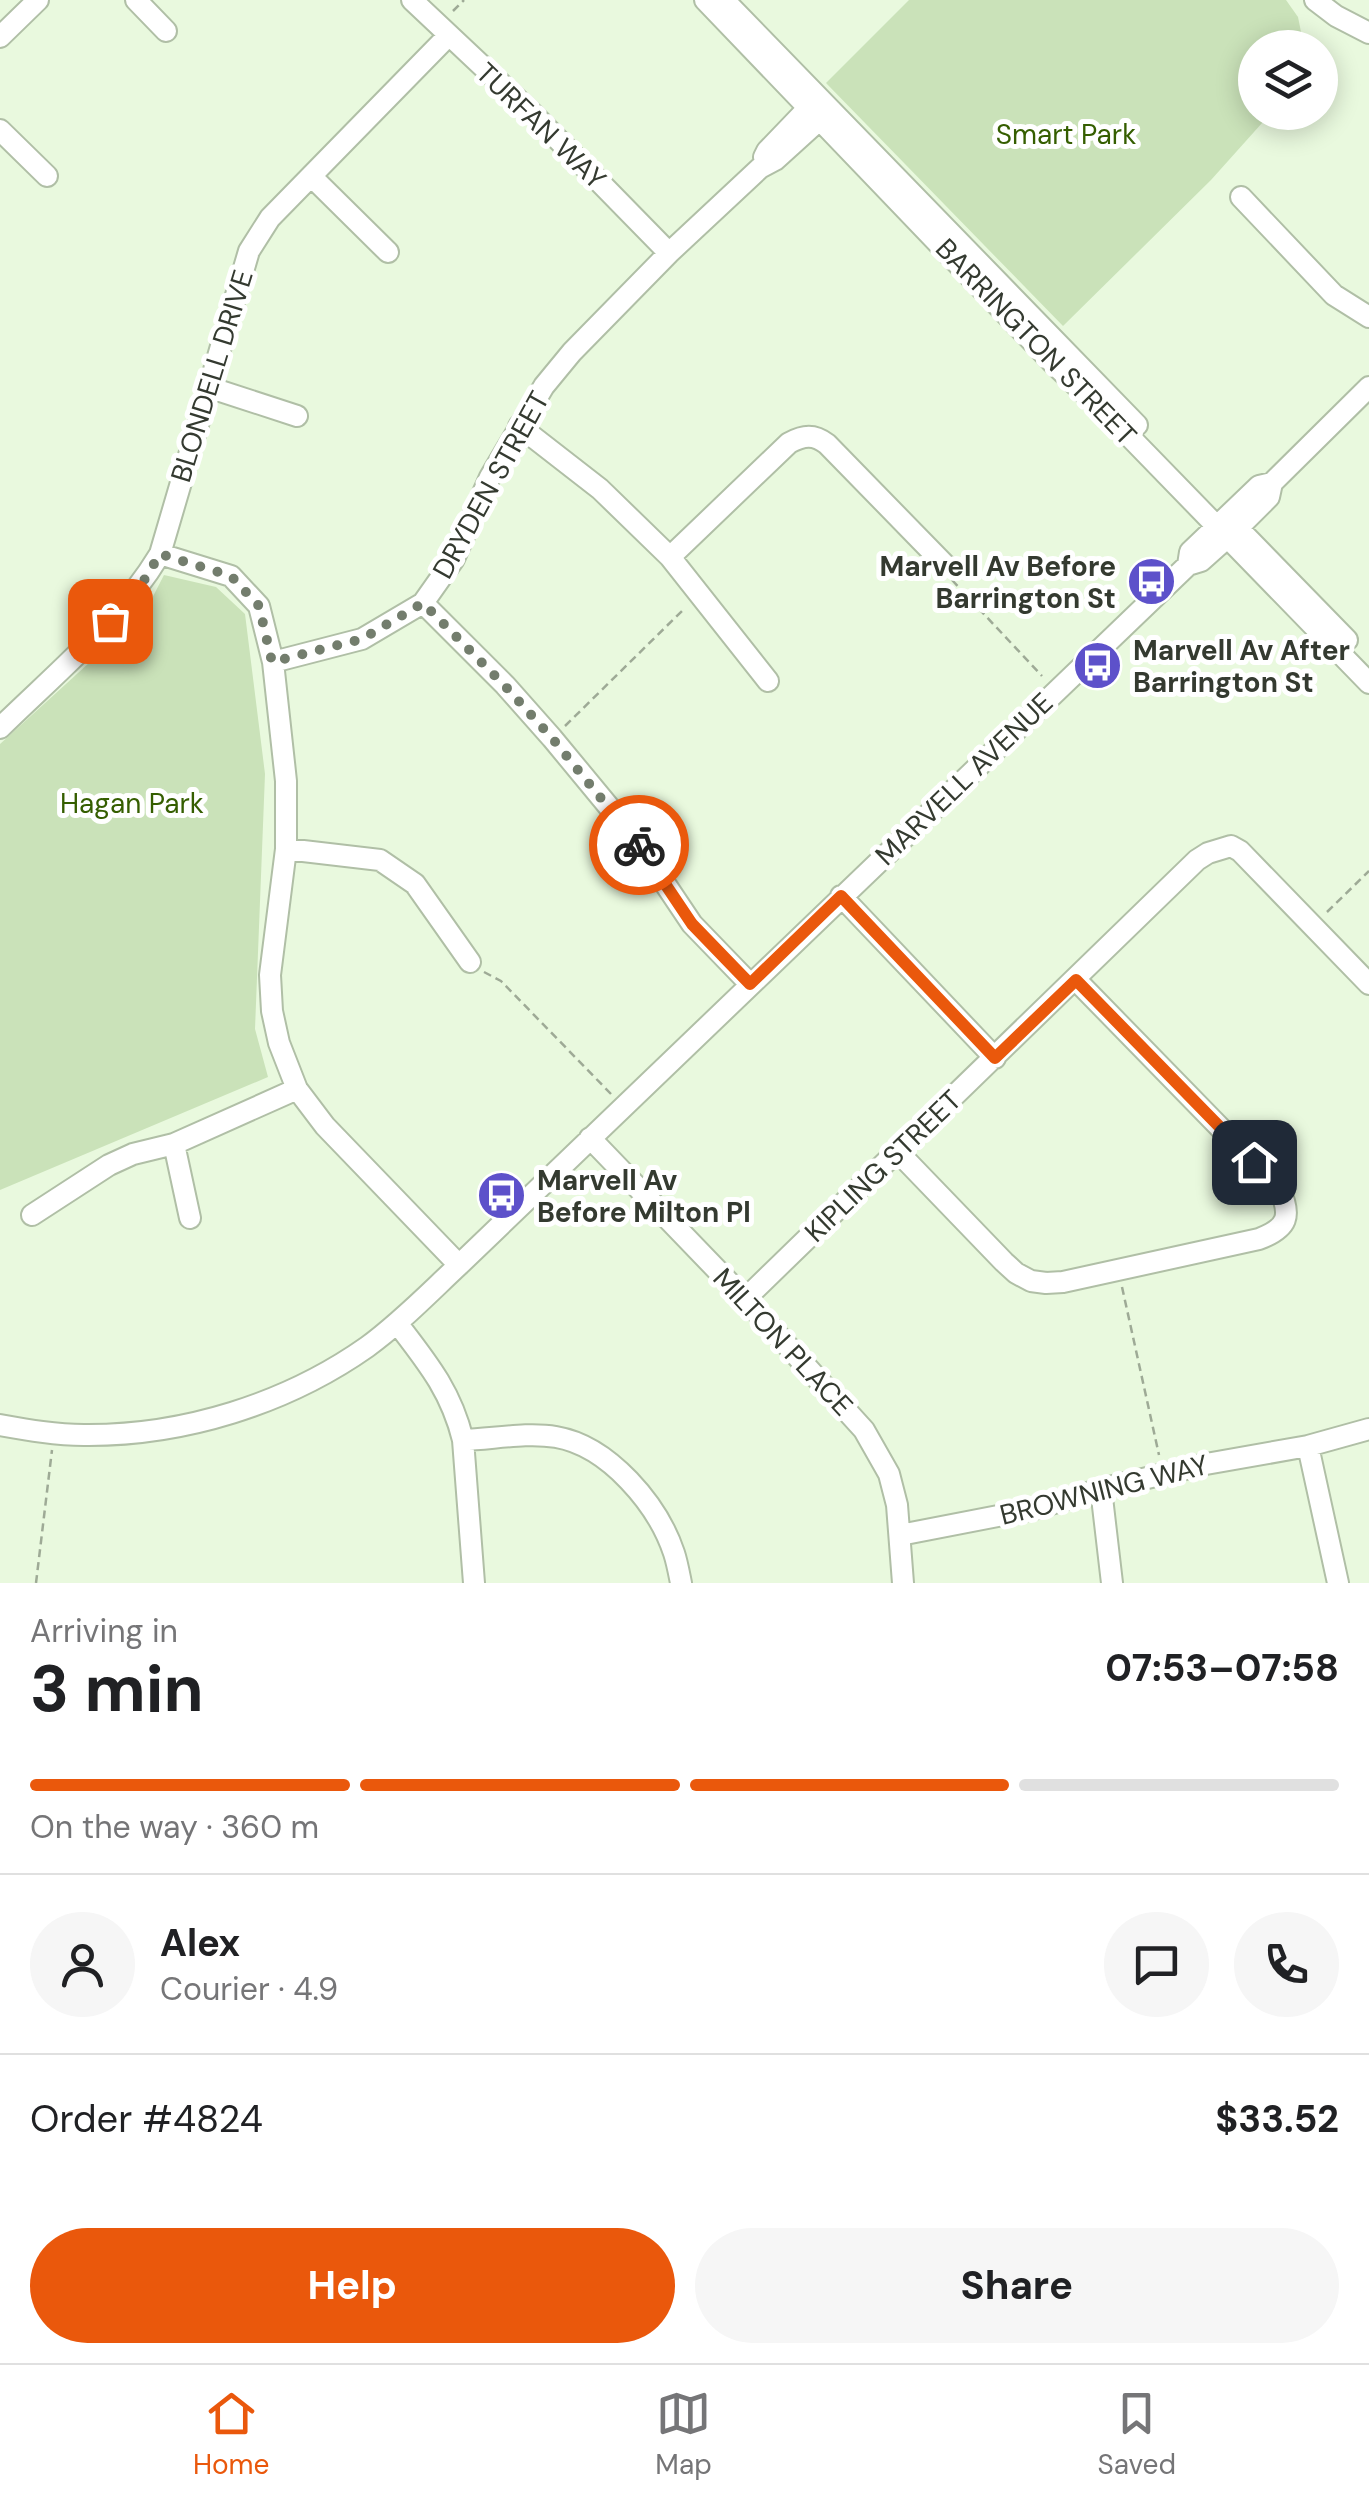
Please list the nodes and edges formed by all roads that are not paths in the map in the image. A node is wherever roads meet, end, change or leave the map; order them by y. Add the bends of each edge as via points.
1 (38, 0) edge
2 (136, 0) edge
3 (412, 0) edge
4 (704, 0) edge
5 (724, 0) edge
6 (1314, 0) edge
7 (166, 31) dead end
8 (1369, 33) edge
9 (448, 36) junction
10 (0, 37) edge
11 (819, 109) junction
12 (0, 130) edge
13 (46, 176) dead end
14 (311, 176) junction
15 (1241, 196) dead end
16 (388, 252) dead end
17 (668, 254) junction
18 (1369, 316) edge
19 (1369, 386) edge
20 (208, 387) junction
21 (297, 416) dead end
22 (519, 426) junction
23 (1227, 527) junction
24 (160, 554) junction
25 (670, 557) junction
26 (945, 565) road end
27 (423, 603) junction
28 (272, 662) junction
29 (1369, 664) edge
30 (768, 680) dead end
31 (1369, 683) edge
32 (0, 728) edge
33 (286, 849) junction
34 (841, 896) junction
35 (470, 962) road end
36 (1076, 980) junction
37 (750, 984) junction
38 (1369, 984) edge
39 (995, 1058) junction
40 (297, 1089) junction
41 (590, 1138) junction
42 (174, 1144) junction
43 (898, 1151) junction
44 (32, 1215) dead end
45 (190, 1218) dead end
46 (459, 1265) junction
47 (746, 1299) junction
48 (397, 1323) junction
49 (0, 1426) edge
50 (1369, 1429) edge
51 (463, 1440) junction
52 (1308, 1446) junction
53 (1101, 1489) junction
54 (900, 1535) junction
55 (474, 1583) edge
56 (681, 1583) edge
57 (903, 1583) edge
58 (1112, 1583) edge
59 (1338, 1583) edge

1 - 10 street
2 - 7 street
3 - 9 street, TURFAN WAY
4 - 11 street, BARRINGTON STREET
5 - 11 street, BARRINGTON STREET
6 - 8 street
9 - 14 street, BLONDELL DRIVE
9 - 17 street, TURFAN WAY
11 - 17 street, DRYDEN STREET via 775,160
11 - 23 street, BARRINGTON STREET
12 - 13 street
14 - 16 street
14 - 20 street, BLONDELL DRIVE via 270,218 249,252
15 - 18 street via 1334,295
17 - 22 street, DRYDEN STREET via 572,352
19 - 23 street, MARVELL AVENUE via 1272,483 1259,486
20 - 21 street
20 - 24 street, BLONDELL DRIVE
22 - 25 street via 600,489
22 - 27 street, DRYDEN STREET via 454,559
23 - 29 street, BARRINGTON STREET
23 - 31 street, BARRINGTON STREET
23 - 34 street, MARVELL AVENUE via 1190,552 1188,564
24 - 28 street via 231,576 259,606
24 - 32 street, BLONDELL DRIVE via 110,621
25 - 26 street via 811,428
25 - 30 street
27 - 28 street, DRYDEN STREET via 362,639
27 - 37 street via 552,738 633,836 692,924
28 - 33 street via 286,781
33 - 35 street via 380,860 415,884
33 - 40 street via 270,976 279,1043
34 - 37 street, MARVELL AVENUE
34 - 39 street
36 - 38 street, KIPLING STREET via 1197,860 1231,846
36 - 39 street, KIPLING STREET
36 - 43 street via 1280,1188 1287,1211 1280,1229 1046,1283 1016,1273
37 - 41 street, MARVELL AVENUE
39 - 43 street, KIPLING STREET
40 - 42 street
40 - 46 street
41 - 46 street, MARVELL AVENUE
41 - 47 street, MILTON PLACE
42 - 44 street via 109,1165
42 - 45 street
43 - 47 street, KIPLING STREET
46 - 48 street, MARVELL AVENUE
47 - 54 street, MILTON PLACE via 864,1430 888,1474
48 - 49 street, MARVELL AVENUE via 291,1390 200,1422 82,1435
48 - 51 street via 442,1384
50 - 52 street, BROWNING WAY
51 - 55 street
51 - 56 street via 553,1436 605,1458 666,1534
52 - 53 street, BROWNING WAY
52 - 59 street
53 - 54 street, BROWNING WAY
53 - 58 street
54 - 57 street, MILTON PLACE

